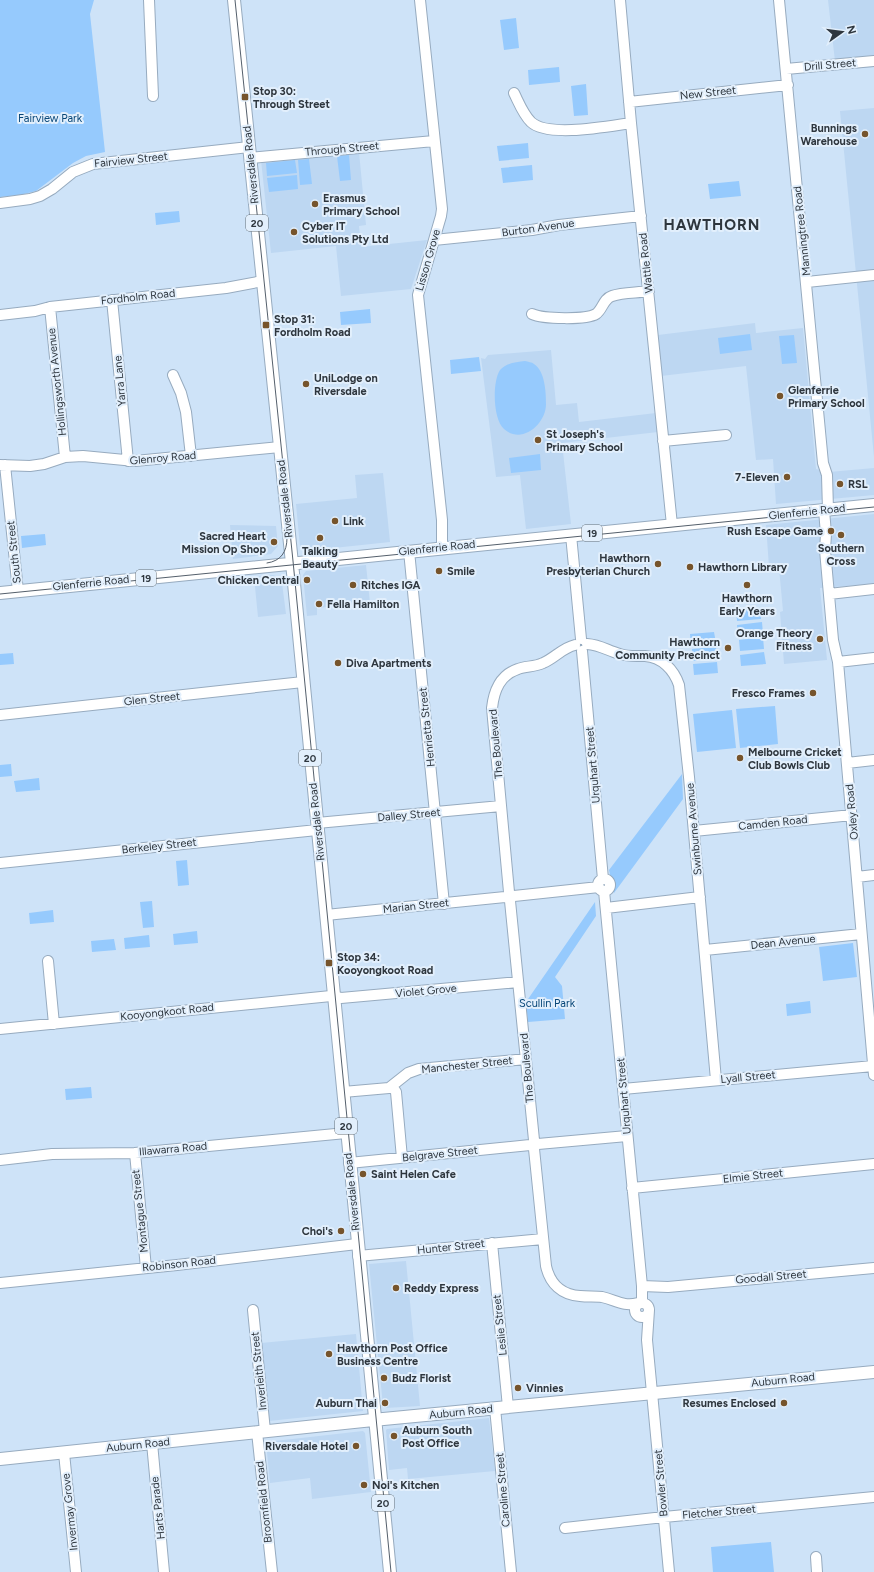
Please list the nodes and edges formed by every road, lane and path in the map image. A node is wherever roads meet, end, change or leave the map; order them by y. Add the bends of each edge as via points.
1 (149, 0) edge
2 (234, 0) edge
3 (420, 0) edge
4 (620, 0) edge
5 (779, 0) edge
6 (874, 61) edge
7 (786, 69) junction
8 (788, 85) junction
9 (514, 93) dead end
10 (153, 96) dead end
11 (629, 102) junction
12 (631, 123) junction
13 (434, 140) junction
14 (250, 153) junction
15 (0, 203) edge
16 (641, 216) junction
17 (434, 240) junction
18 (874, 275) edge
19 (807, 282) junction
20 (263, 285) junction
21 (649, 291) junction
22 (112, 300) junction
23 (50, 307) junction
24 (0, 309) edge
25 (532, 314) dead end
26 (0, 315) edge
27 (173, 375) dead end
28 (726, 434) dead end
29 (663, 441) junction
30 (280, 447) junction
31 (191, 456) junction
32 (65, 457) junction
33 (128, 461) junction
34 (3, 465) edge
35 (874, 505) edge
36 (822, 510) junction
37 (672, 525) junction
38 (571, 535) junction
39 (445, 548) junction
40 (409, 551) junction
41 (292, 563) junction
42 (874, 589) edge
43 (18, 591) junction
44 (0, 593) edge
45 (829, 594) junction
46 (581, 645) junction
47 (874, 658) edge
48 (838, 662) junction
49 (303, 682) junction
50 (0, 715) edge
51 (874, 760) edge
52 (847, 763) junction
53 (501, 806) junction
54 (436, 812) junction
55 (852, 815) junction
56 (317, 826) junction
57 (694, 831) junction
58 (0, 863) edge
59 (874, 875) edge
60 (857, 877) junction
61 (602, 885) junction
62 (510, 897) junction
63 (700, 897) junction
64 (444, 904) junction
65 (606, 908) junction
66 (326, 915) junction
67 (861, 934) junction
68 (705, 950) junction
69 (48, 961) dead end
70 (518, 982) junction
71 (870, 985) edge
72 (333, 996) junction
73 (54, 1024) junction
74 (0, 1029) edge
75 (526, 1059) junction
76 (874, 1071) edge
77 (716, 1080) junction
78 (392, 1086) junction
79 (623, 1089) junction
80 (343, 1092) junction
81 (346, 1133) junction
82 (627, 1136) junction
83 (534, 1145) junction
84 (135, 1153) junction
85 (402, 1158) junction
86 (0, 1160) edge
87 (349, 1163) junction
88 (874, 1164) edge
89 (632, 1188) junction
90 (543, 1239) junction
91 (492, 1243) junction
92 (358, 1250) junction
93 (146, 1268) junction
94 (874, 1268) edge
95 (0, 1283) edge
96 (643, 1299) junction
97 (611, 1300) junction
98 (253, 1310) dead end
99 (639, 1317) junction
100 (647, 1340) junction
101 (874, 1372) edge
102 (653, 1393) junction
103 (508, 1407) junction
104 (495, 1408) junction
105 (375, 1420) junction
106 (261, 1432) junction
107 (152, 1443) junction
108 (64, 1453) junction
109 (0, 1459) edge
110 (874, 1497) edge
111 (664, 1517) junction
112 (565, 1528) dead end
113 (816, 1557) dead end
114 (76, 1572) edge
115 (164, 1572) edge
116 (272, 1572) edge
117 (390, 1572) edge
118 (511, 1572) edge
119 (669, 1572) edge
120 (817, 1572) edge

1 - 10 street
2 - 14 main road, Riversdale Road / 20
3 - 13 street, Lisson Grove
4 - 11 street, Wattle Road
5 - 7 street, Manningtree Road
6 - 7 street, Drill Street
7 - 8 street, Manningtree Road
8 - 11 street, New Street
8 - 19 street, Manningtree Road
9 - 12 street via 526,115 542,128 563,130
11 - 12 street, Wattle Road
12 - 16 street, Wattle Road
13 - 14 street, Through Street
13 - 17 street, Lisson Grove via 442,209
14 - 15 street, Fairview Street via 93,164 73,172 40,196
14 - 20 main road, Riversdale Road / 20
16 - 17 street, Burton Avenue
16 - 21 street, Wattle Road
17 - 39 street, Lisson Grove via 418,295
18 - 19 street
19 - 36 street, Manningtree Road via 823,463
20 - 22 street, Fordholm Road
20 - 30 main road, Riversdale Road / 20
21 - 25 street via 612,296 592,315 541,318
21 - 29 street, Wattle Road
22 - 23 street, Fordholm Road
22 - 33 street, Yarra Lane
23 - 24 street, Fordholm Road via 34,305
23 - 26 street, Fordholm Road
23 - 32 street, Hollingsworth Avenue
27 - 31 street via 186,412
28 - 29 street
29 - 37 street, Wattle Road
30 - 31 street, Glenroy Road
30 - 41 main road, Riversdale Road / 20
31 - 33 street, Glenroy Road
32 - 33 street, Glenroy Road via 93,456
32 - 34 street, Glenroy Road via 23,467
34 - 43 street, South Street
35 - 36 main road, Glenferrie Road / 19
36 - 37 main road, Glenferrie Road / 19
36 - 45 street, Oxley Road
37 - 38 main road, Glenferrie Road / 19
38 - 39 main road, Glenferrie Road / 19
38 - 46 street, Urquhart Street
39 - 40 main road, Glenferrie Road / 19
40 - 41 main road, Glenferrie Road / 19
40 - 54 street, Henrietta Street
41 - 43 main road, Glenferrie Road / 19
41 - 49 main road, Riversdale Road / 20
42 - 45 street
43 - 44 main road, Glenferrie Road / 19
45 - 48 street, Oxley Road via 833,640
46 - 53 street, The Boulevard via 567,647 542,664 518,669 506,675 493,695
46 - 57 street, Swinburne Avenue via 596,644 622,655 657,659 673,672 679,685
46 - 61 street, Urquhart Street
47 - 48 street
48 - 52 street, Oxley Road
49 - 50 street, Glen Street
49 - 56 main road, Riversdale Road / 20
51 - 52 street
52 - 55 street, Oxley Road
53 - 54 street, Dalley Street
53 - 62 street, The Boulevard
54 - 56 street, Dalley Street
54 - 64 street, Henrietta Street
55 - 57 street, Camden Road
55 - 60 street, Oxley Road
56 - 58 street, Berkeley Street
56 - 66 main road, Riversdale Road / 20
57 - 63 street, Swinburne Avenue
59 - 60 street
60 - 67 street, Oxley Road
61 - 62 street, Marian Street
61 - 65 street, Urquhart Street
62 - 64 street, Marian Street
62 - 70 street, The Boulevard
63 - 65 street
63 - 68 street, Swinburne Avenue
64 - 66 street, Marian Street
65 - 79 street, Urquhart Street
66 - 72 main road, Riversdale Road / 20
67 - 68 street, Dean Avenue
67 - 71 street, Oxley Road
68 - 77 street, Swinburne Avenue
69 - 73 street
70 - 72 street, Violet Grove via 341,998
70 - 75 street, The Boulevard
71 - 76 street, Oxley Road
72 - 73 street, Kooyongkoot Road
72 - 80 main road, Riversdale Road / 20
73 - 74 street, Kooyongkoot Road
75 - 78 street, Manchester Street via 419,1069 408,1073
75 - 83 street, The Boulevard
76 - 77 street, Lyall Street
77 - 79 street, Lyall Street
78 - 80 street, Manchester Street
78 - 85 street via 396,1092
79 - 82 street, Urquhart Street
80 - 81 main road, Riversdale Road / 20
81 - 84 street, Illawarra Road
81 - 87 main road, Riversdale Road / 20
82 - 83 street, Belgrave Street
82 - 89 street, Urquhart Street
83 - 85 street, Belgrave Street
83 - 90 street, The Boulevard
84 - 86 street, Illawarra Road via 52,1154
84 - 93 street, Montague Street
85 - 87 street, Belgrave Street
87 - 92 main road, Riversdale Road / 20
88 - 89 street, Elmie Street
89 - 96 street, Urquhart Street
90 - 91 street, Hunter Street
90 - 97 street, The Boulevard via 547,1271 558,1289 574,1295
91 - 92 street, Hunter Street
91 - 103 street, Leslie Street
92 - 93 street, Robinson Road
92 - 105 main road, Riversdale Road / 20
93 - 95 street, Robinson Road
94 - 96 street, Goodall Street via 668,1287
96 - 97 street, The Boulevard via 626,1305
96 - 99 street via 646,1315
96 - 100 street, Urquhart Street
97 - 99 street, The Boulevard
98 - 106 street, Inverleith Street
99 - 100 street, Urquhart Street
100 - 102 street, Urquhart Street
101 - 102 main road, Auburn Road
102 - 103 main road, Auburn Road
102 - 111 street, Bowler Street
103 - 104 main road, Auburn Road
104 - 105 main road, Auburn Road
104 - 118 street, Caroline Street
105 - 106 main road, Auburn Road
105 - 117 main road, Riversdale Road / 20
106 - 107 main road, Auburn Road
106 - 116 street, Broomfield Road
107 - 108 main road, Auburn Road
107 - 115 street, Harts Parade
108 - 109 main road, Auburn Road
108 - 114 street, Invermay Grove
110 - 111 street, Fletcher Street
111 - 112 street, Fletcher Street
111 - 119 street, Bowler Street
113 - 120 street

